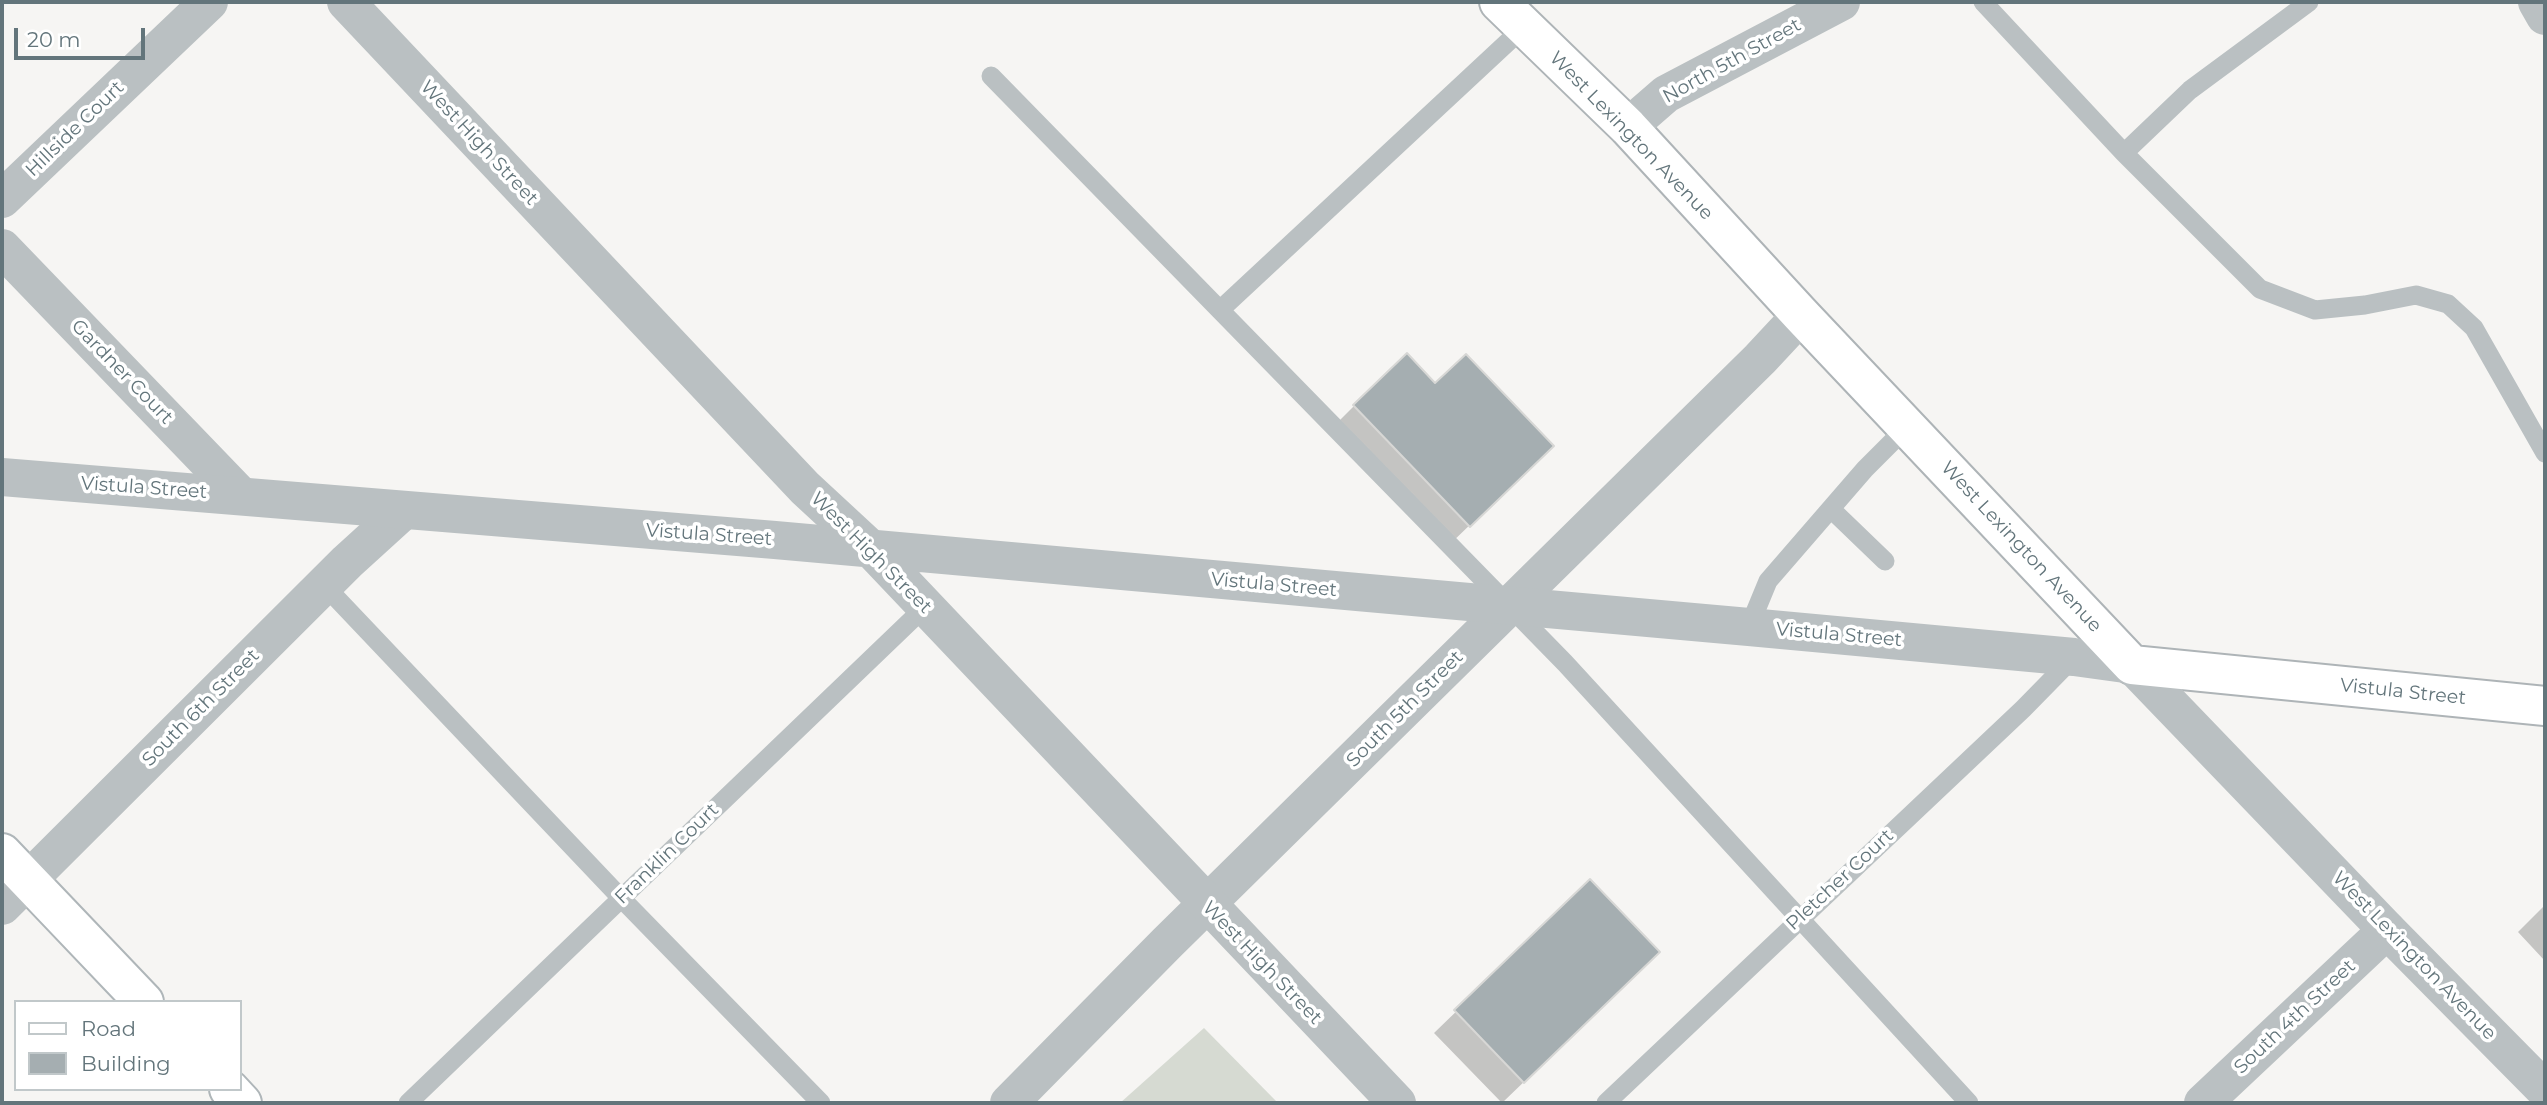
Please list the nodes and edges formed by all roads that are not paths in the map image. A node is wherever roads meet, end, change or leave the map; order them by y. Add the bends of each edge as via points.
1 (209, 2) edge
2 (346, 2) edge
3 (1841, 2) edge
4 (1983, 2) edge
5 (2309, 2) edge
6 (2538, 2) edge
7 (1512, 15) edge
8 (2545, 16) edge
9 (991, 76) dead end
10 (1628, 127) junction
11 (2124, 153) junction
12 (2, 199) edge
13 (2, 248) edge
14 (1220, 310) junction
15 (1801, 315) junction
16 (1907, 426) junction
17 (2545, 453) edge
18 (2, 477) edge
19 (241, 496) junction
20 (1831, 509) junction
21 (402, 512) junction
22 (872, 550) junction
23 (1885, 561) dead end
24 (324, 585) junction
25 (926, 606) junction
26 (1509, 606) junction
27 (1749, 627) junction
28 (2074, 657) junction
29 (2132, 665) junction
30 (2545, 706) edge
31 (2, 853) edge
32 (15, 894) edge
33 (621, 898) junction
34 (1207, 905) junction
35 (1798, 919) junction
36 (2387, 930) junction
37 (142, 1000) edge
38 (2545, 1090) edge
39 (408, 1103) edge
40 (821, 1103) edge
41 (1009, 1103) edge
42 (1397, 1103) edge
43 (1606, 1103) edge
44 (1969, 1103) edge
45 (2203, 1103) edge

1 - 12 street, Hillside Court
2 - 22 street, West High Street via 805,488
3 - 10 street, North 5th Street via 1666,94
4 - 11 lane
5 - 11 lane via 2190,90
6 - 8 street
7 - 10 main road, West Lexington Avenue
7 - 14 lane
9 - 14 lane
10 - 15 main road, West Lexington Avenue
11 - 17 lane via 2260,289 2315,310 2416,295 2448,304 2474,328
13 - 19 street, Gardner Court
14 - 26 lane
15 - 16 main road, West Lexington Avenue
15 - 26 street, South 5th Street
16 - 20 lane
16 - 29 main road, West Lexington Avenue
18 - 19 street, Vistula Street
19 - 21 street, Vistula Street
20 - 23 lane
20 - 27 lane via 1768,581
21 - 22 street, Vistula Street
21 - 24 street, South 6th Street
22 - 25 street, West High Street
22 - 26 street, Vistula Street
24 - 32 street, South 6th Street
24 - 33 lane
25 - 33 lane, Franklin Court
25 - 34 street, West High Street
26 - 27 street, Vistula Street
26 - 34 street, South 5th Street
26 - 35 lane
27 - 28 street, Vistula Street
28 - 29 street, Vistula Street
28 - 35 lane, Pletcher Court
29 - 30 main road, Vistula Street
29 - 36 street, West Lexington Avenue
31 - 32 main road
32 - 37 main road
33 - 39 lane, Franklin Court
33 - 40 lane
34 - 41 street, South 5th Street
34 - 42 street, West High Street
35 - 43 lane, Pletcher Court
35 - 44 lane
36 - 38 street, West Lexington Avenue
36 - 45 street, South 4th Street

